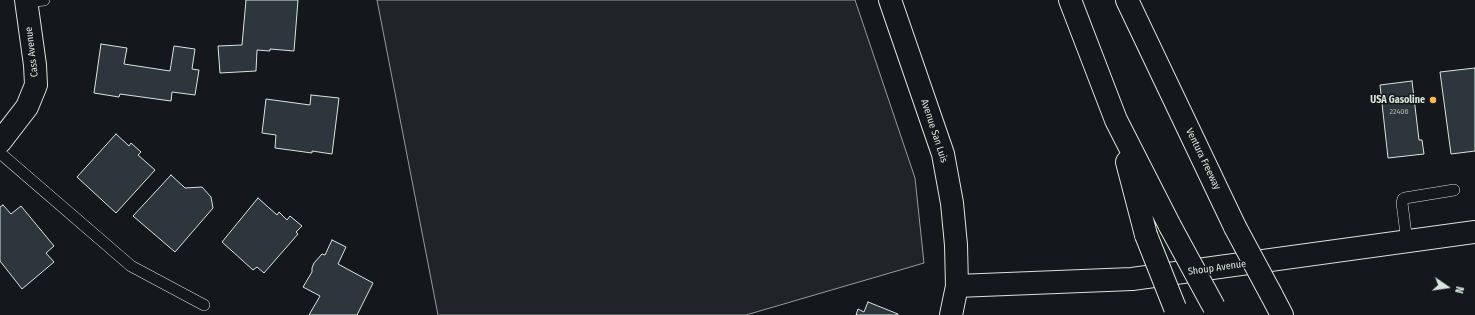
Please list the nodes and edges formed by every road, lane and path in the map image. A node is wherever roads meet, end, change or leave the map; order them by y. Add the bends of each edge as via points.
1 (890, 0) edge
2 (1070, 0) edge
3 (1128, 0) edge
4 (32, 1) edge
5 (1116, 120) junction
6 (0, 142) edge
7 (0, 153) edge
8 (1454, 190) dead end
9 (1475, 232) edge
10 (1407, 242) junction
11 (957, 286) junction
12 (204, 305) dead end
13 (1216, 311) edge
14 (1176, 312) edge
15 (952, 315) edge
16 (1282, 315) edge

1 - 11 main road, Avenue San Luis via 943,154 952,203
2 - 5 main road
3 - 16 main road, Ventura Freeway, bridge via 1236,227
4 - 6 main road, Cass Avenue via 36,85 28,107
5 - 13 main road, bridge
5 - 14 main road, bridge via 1146,235
7 - 12 lane via 131,266
8 - 10 lane via 1403,199
9 - 10 main road, Shoup Avenue
10 - 11 main road, Shoup Avenue via 1132,279
11 - 15 main road, Avenue San Luis

